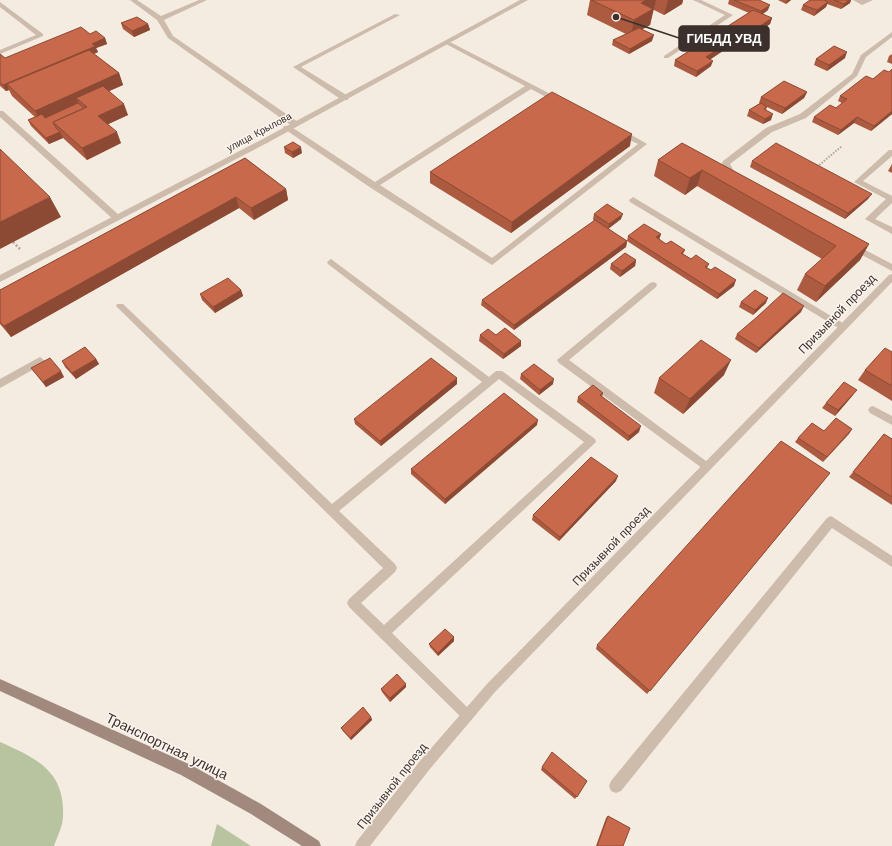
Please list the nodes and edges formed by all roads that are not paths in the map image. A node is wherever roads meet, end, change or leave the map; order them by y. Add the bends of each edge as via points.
1 (133, 0) edge
2 (204, 0) edge
3 (525, 0) edge
4 (696, 0) edge
5 (856, 0) edge
6 (870, 0) edge
7 (0, 4) edge
8 (397, 15) dead end
9 (160, 19) junction
10 (892, 34) edge
11 (448, 43) junction
12 (0, 52) edge
13 (666, 57) dead end
14 (530, 86) junction
15 (345, 98) junction
16 (565, 104) edge
17 (0, 113) edge
18 (295, 124) junction
19 (287, 128) junction
20 (615, 130) edge
21 (892, 152) edge
22 (740, 181) edge
23 (374, 186) junction
24 (633, 200) dead end
25 (117, 218) junction
26 (892, 231) edge
27 (842, 240) edge
28 (331, 262) dead end
29 (892, 268) edge
30 (892, 276) edge
31 (0, 279) edge
32 (653, 285) dead end
33 (120, 306) dead end
34 (843, 327) junction
35 (40, 361) dead end
36 (489, 382) junction
37 (0, 384) edge
38 (873, 410) dead end
39 (892, 422) edge
40 (706, 467) junction
41 (332, 510) junction
42 (892, 562) edge
43 (384, 633) junction
44 (0, 685) edge
45 (466, 715) junction
46 (616, 786) dead end
47 (314, 846) edge
48 (362, 846) edge

1 - 9 street
2 - 9 street
3 - 11 street, улица Крылова
4 - 13 street via 730,15
5 - 6 street via 862,3
7 - 12 street via 41,35
8 - 15 street via 296,67
9 - 18 street via 170,37
10 - 22 street via 863,56 855,75 803,116 769,130 726,163 733,178
11 - 14 street
11 - 15 street, улица Крылова
14 - 16 street
14 - 23 street
15 - 18 street, улица Крылова
17 - 25 street
18 - 19 street, улица Крылова
19 - 23 street
19 - 25 street, улица Крылова
20 - 23 street via 643,144 492,262
21 - 26 street via 858,182 892,199 869,219
24 - 34 street
25 - 31 street, улица Крылова
27 - 29 street
28 - 36 street
30 - 34 street, Призывной проезд
32 - 40 street via 562,360
33 - 41 street
34 - 40 street, Призывной проезд
35 - 37 street
36 - 41 street
36 - 43 street via 499,374 591,442
38 - 39 street
40 - 45 street, Призывной проезд
41 - 43 street via 391,568 353,603
42 - 46 street via 831,521
43 - 45 street
44 - 47 street, Транспортная улица via 186,770 256,809
45 - 48 street, Призывной проезд via 398,797

